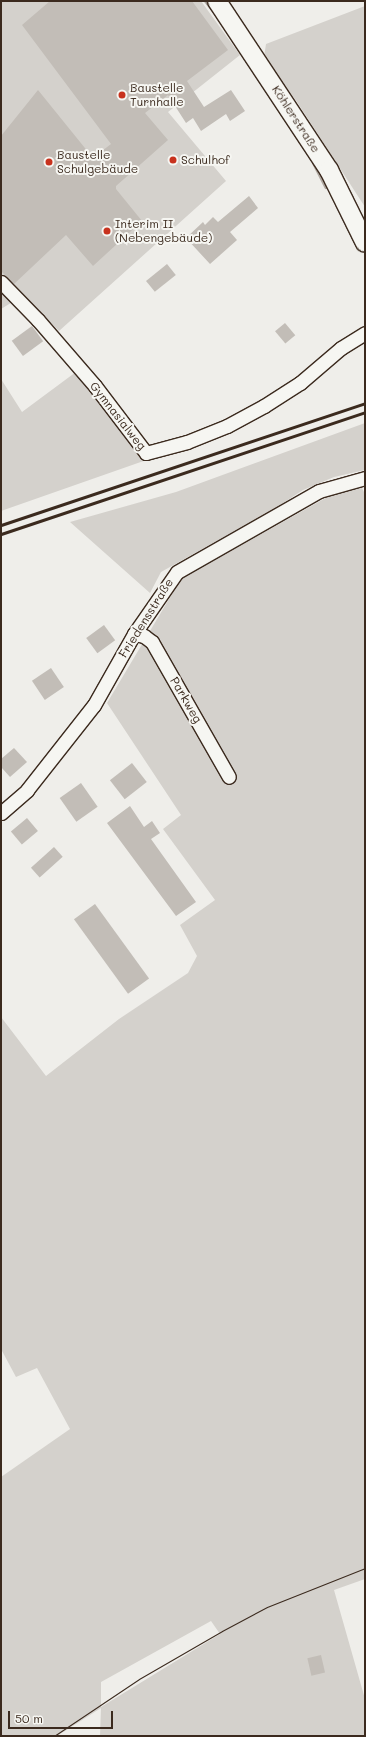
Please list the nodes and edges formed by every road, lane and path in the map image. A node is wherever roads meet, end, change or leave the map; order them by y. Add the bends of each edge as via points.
1 (217, 1) edge
2 (365, 243) edge
3 (1, 282) edge
4 (365, 333) edge
5 (365, 478) edge
6 (134, 634) junction
7 (229, 777) dead end
8 (1, 813) edge

1 - 2 street, Köhlerstraße via 329,170
3 - 4 street, Gymnasialweg via 38,320 90,381 146,453 187,442 221,429 264,406 300,383 341,348
5 - 6 street, Friedensstraße via 319,491 177,572
6 - 7 street, Parkweg via 144,636 152,642
6 - 8 street, Friedensstraße via 94,705 27,790

